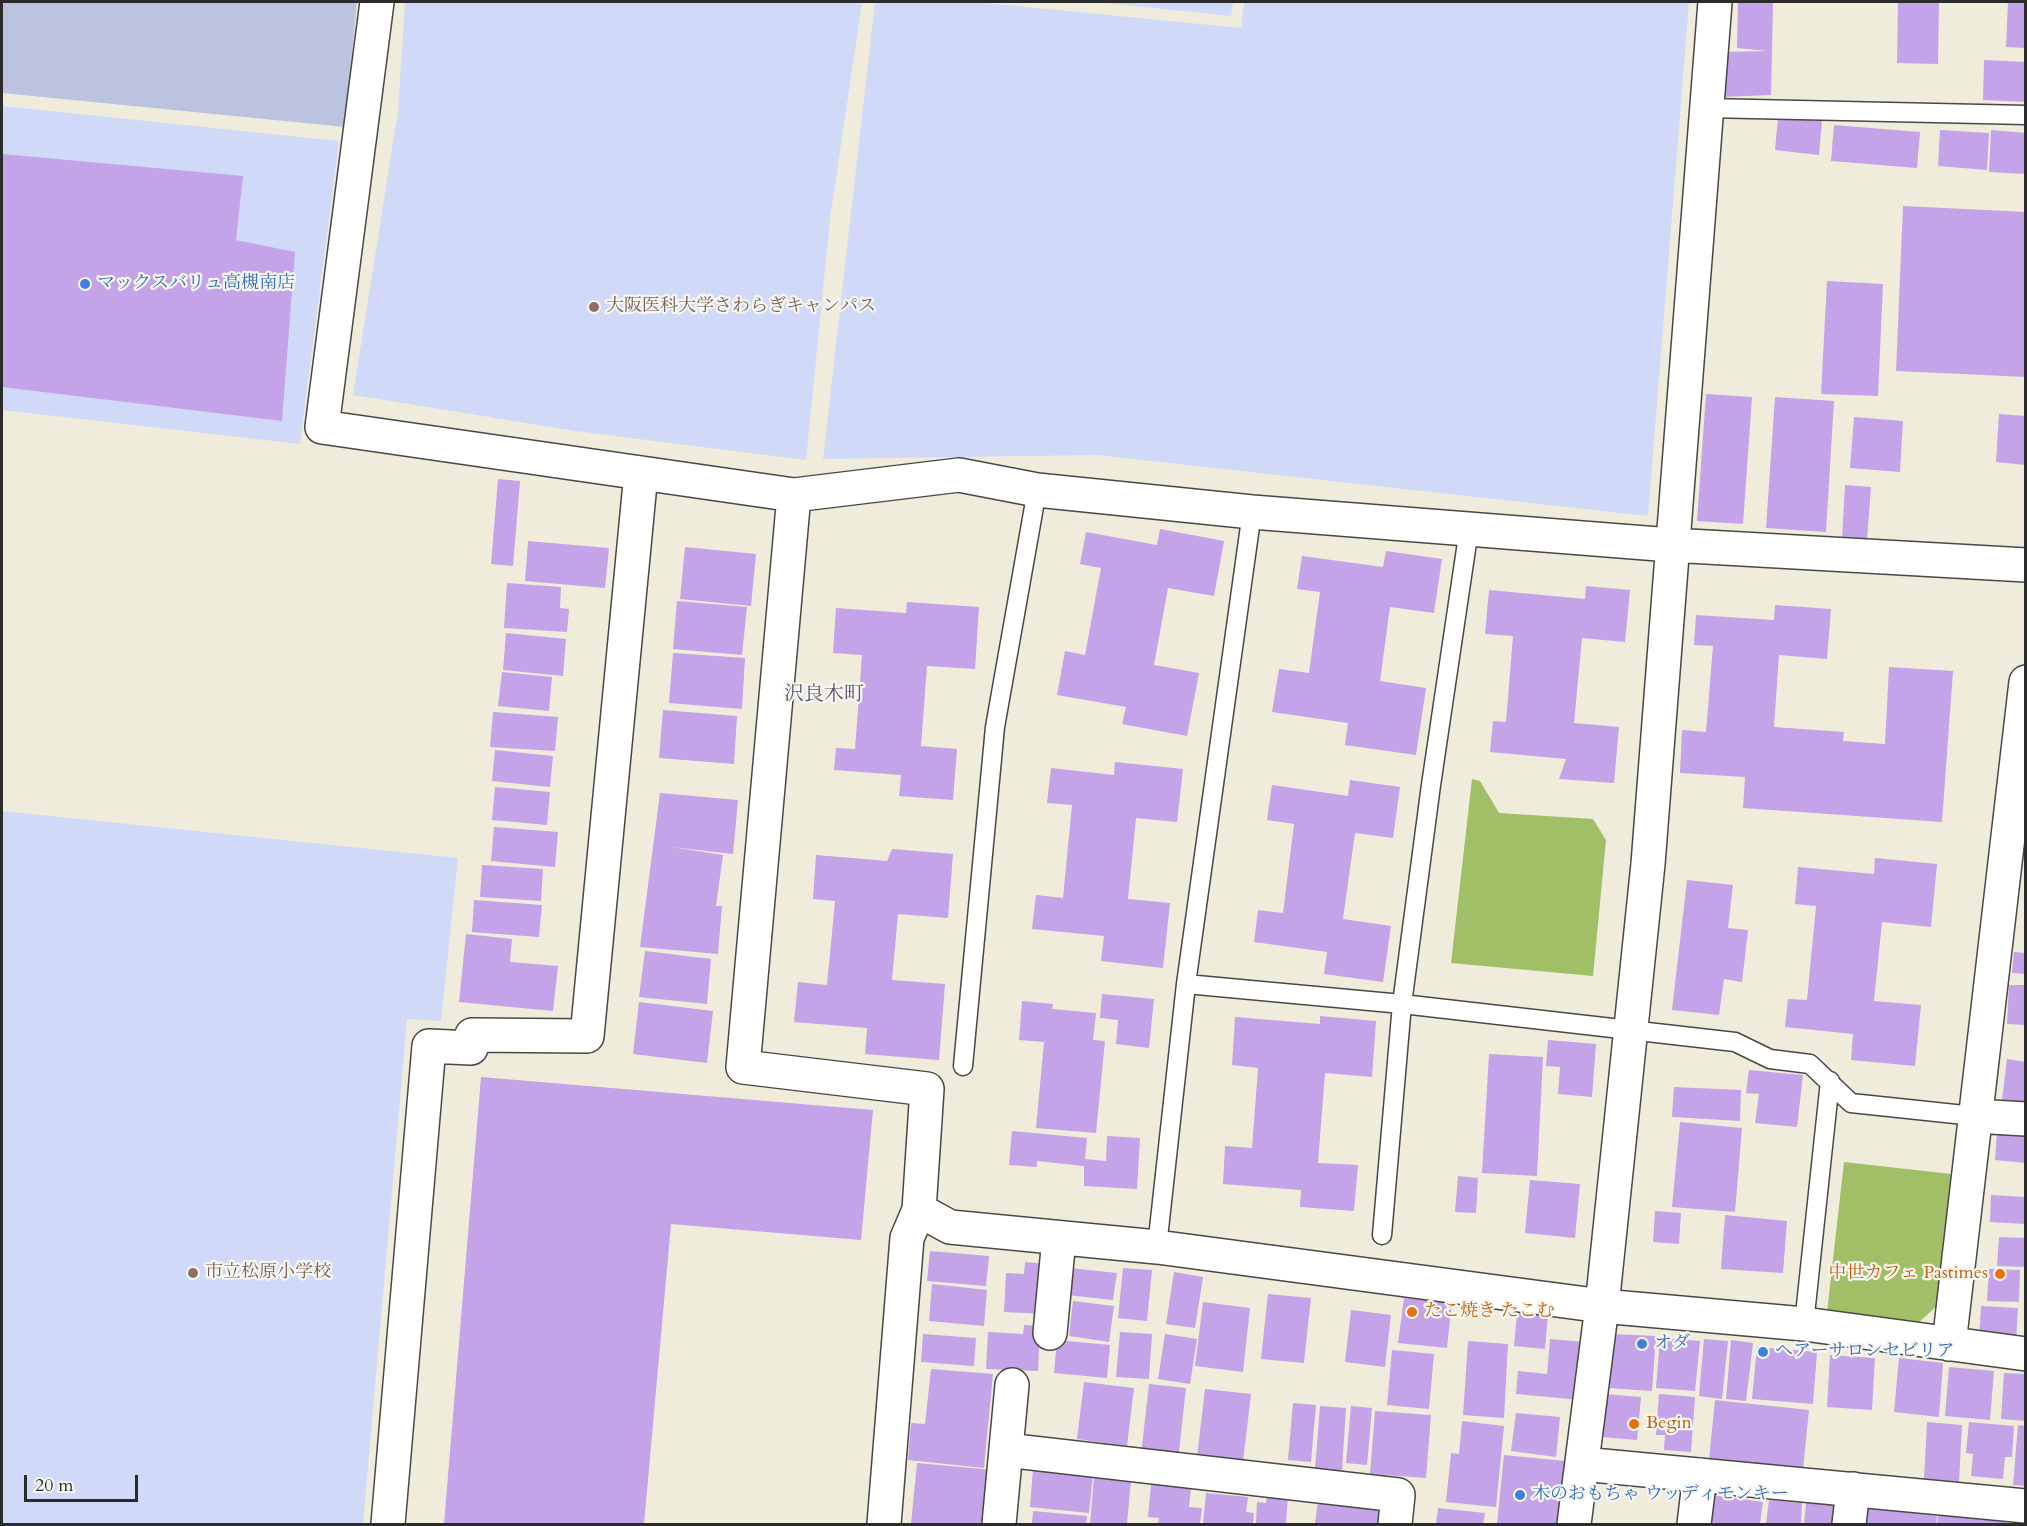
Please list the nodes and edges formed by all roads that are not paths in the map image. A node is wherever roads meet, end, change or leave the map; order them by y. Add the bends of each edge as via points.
1 (377, 2) edge
2 (1716, 2) edge
3 (1707, 108) junction
4 (2025, 115) edge
5 (641, 473) junction
6 (1037, 490) junction
7 (794, 495) junction
8 (1252, 512) junction
9 (1469, 529) junction
10 (1671, 545) junction
11 (2025, 565) edge
12 (2025, 682) edge
13 (1186, 984) junction
14 (1402, 1004) junction
15 (1630, 1029) junction
16 (963, 1066) dead end
17 (1830, 1081) junction
18 (1974, 1116) junction
19 (2025, 1119) edge
20 (919, 1210) junction
21 (1383, 1235) dead end
22 (1059, 1238) junction
23 (1157, 1247) junction
24 (1602, 1306) junction
25 (1804, 1324) junction
26 (1050, 1333) dead end
27 (1950, 1344) junction
28 (2025, 1354) edge
29 (1012, 1385) dead end
30 (1006, 1450) junction
31 (1582, 1464) junction
32 (1700, 1475) junction
33 (1853, 1489) junction
34 (2023, 1512) edge
35 (388, 1524) edge
36 (884, 1524) edge
37 (999, 1524) edge
38 (1395, 1524) edge
39 (1574, 1524) edge
40 (1694, 1524) edge
41 (1849, 1524) edge

1 - 5 street via 322,427
2 - 3 street
3 - 4 lane
3 - 10 street
5 - 7 street
5 - 35 street via 587,1036 472,1035 471,1048 429,1046
6 - 7 street via 959,475
6 - 8 street
6 - 16 lane via 995,727
7 - 20 street via 743,1067 927,1089
8 - 9 street
8 - 13 lane
9 - 10 street
9 - 14 lane
10 - 11 street
10 - 15 street via 1648,864
12 - 18 street
13 - 14 lane
13 - 23 lane
14 - 15 lane
14 - 21 lane
15 - 17 lane via 1735,1042 1770,1059 1810,1064
15 - 24 street
17 - 18 lane via 1851,1103
17 - 25 lane
18 - 19 street
18 - 27 street
20 - 22 street via 950,1227
20 - 36 street via 907,1238
22 - 23 street
22 - 26 street
23 - 24 street
24 - 25 street
24 - 31 street
25 - 27 street
27 - 28 street
29 - 30 street
30 - 37 street
30 - 38 street via 1398,1496
31 - 32 street
31 - 39 street
32 - 33 street
32 - 40 street
33 - 34 street
33 - 41 street

